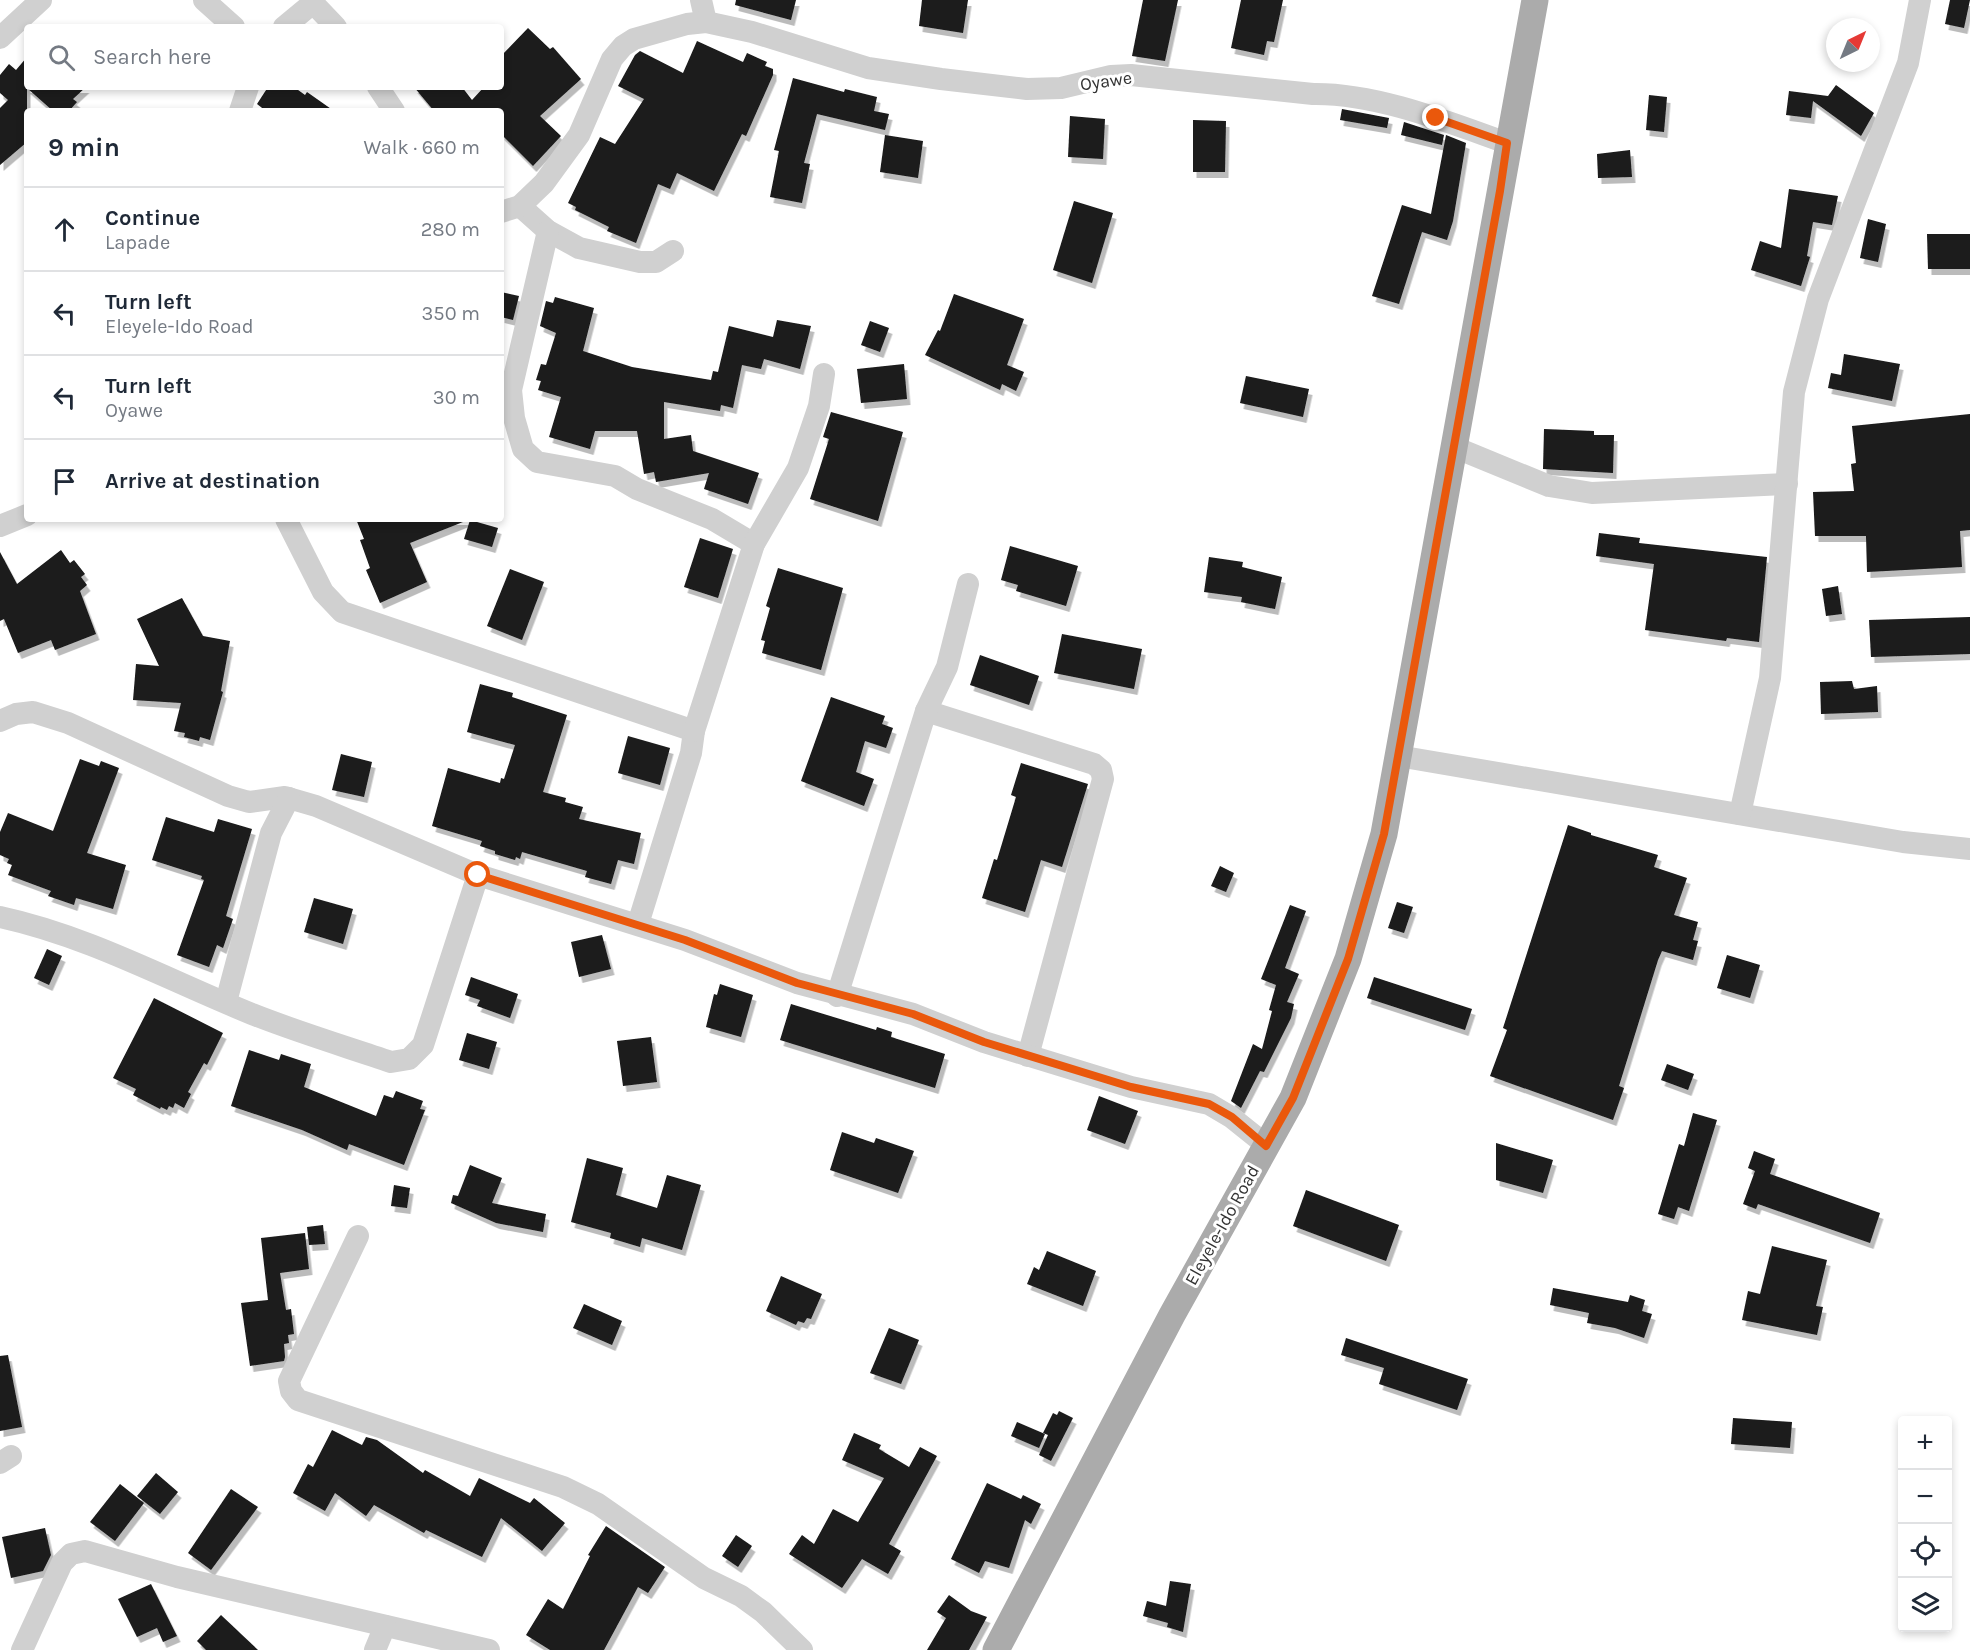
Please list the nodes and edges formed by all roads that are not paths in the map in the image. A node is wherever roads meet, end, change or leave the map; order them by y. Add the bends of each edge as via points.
1 (41, 0) edge
2 (204, 0) edge
3 (1535, 0) edge
4 (1920, 0) edge
5 (315, 2) edge
6 (704, 11) edge
7 (231, 24) edge
8 (288, 24) edge
9 (333, 24) edge
10 (0, 38) edge
11 (247, 90) edge
12 (380, 90) edge
13 (241, 108) edge
14 (392, 108) edge
15 (1507, 143) junction
16 (510, 209) edge
17 (548, 231) junction
18 (673, 251) dead end
19 (824, 374) dead end
20 (1454, 447) junction
21 (1787, 484) junction
22 (24, 516) edge
23 (288, 522) edge
24 (0, 526) edge
25 (754, 544) junction
26 (968, 584) dead end
27 (926, 711) junction
28 (0, 721) edge
29 (694, 731) junction
30 (1398, 756) junction
31 (289, 798) junction
32 (1740, 814) junction
33 (1970, 849) edge
34 (478, 875) junction
35 (0, 916) edge
36 (638, 924) junction
37 (837, 996) junction
38 (225, 1002) junction
39 (1028, 1056) junction
40 (1266, 1146) junction
41 (358, 1236) dead end
42 (385, 1626) junction
43 (22, 1650) edge
44 (375, 1650) edge
45 (489, 1650) edge
46 (802, 1650) edge
47 (996, 1650) edge

1 - 10 street
2 - 7 street
3 - 15 main road, Eleyele-Ido Road
4 - 21 street via 1908,63 1818,299 1794,392
5 - 8 street
5 - 9 street
6 - 15 street, Oyawe via 752,32 868,68 941,80 1062,88 1131,75 1313,94 1337,93 1436,118
6 - 16 street via 687,24 634,39 623,46 612,59 579,135 544,183
11 - 13 street
12 - 14 street
15 - 20 main road, Eleyele-Ido Road
16 - 17 street
17 - 18 street via 579,248 640,262 656,262
17 - 25 street via 511,390 523,449 537,462 615,476 712,519
19 - 25 street via 819,406 798,468
20 - 21 street via 1550,486 1592,493
20 - 30 main road, Eleyele-Ido Road
21 - 32 street via 1770,678
22 - 24 street
23 - 29 street via 323,592 342,612
25 - 29 street
26 - 27 street via 946,667
27 - 37 street
27 - 39 street via 1094,764 1101,770 1102,779
28 - 31 street via 33,711 228,796 249,802
29 - 36 street via 691,753
30 - 32 street
30 - 40 main road, Eleyele-Ido Road via 1384,834 1348,959 1293,1098
31 - 34 street
31 - 38 street via 268,842
32 - 33 street via 1903,842
34 - 36 street
34 - 38 street via 423,1045 409,1059 391,1062
35 - 38 street via 94,945
36 - 37 street
37 - 39 street via 913,1014
39 - 40 street via 1131,1087 1209,1104 1232,1117
40 - 47 main road, Eleyele-Ido Road via 1172,1315
41 - 46 street via 290,1381 298,1400 563,1487 589,1500 705,1578 741,1596
42 - 43 street via 85,1551 71,1554 62,1563
42 - 44 street
42 - 45 street

